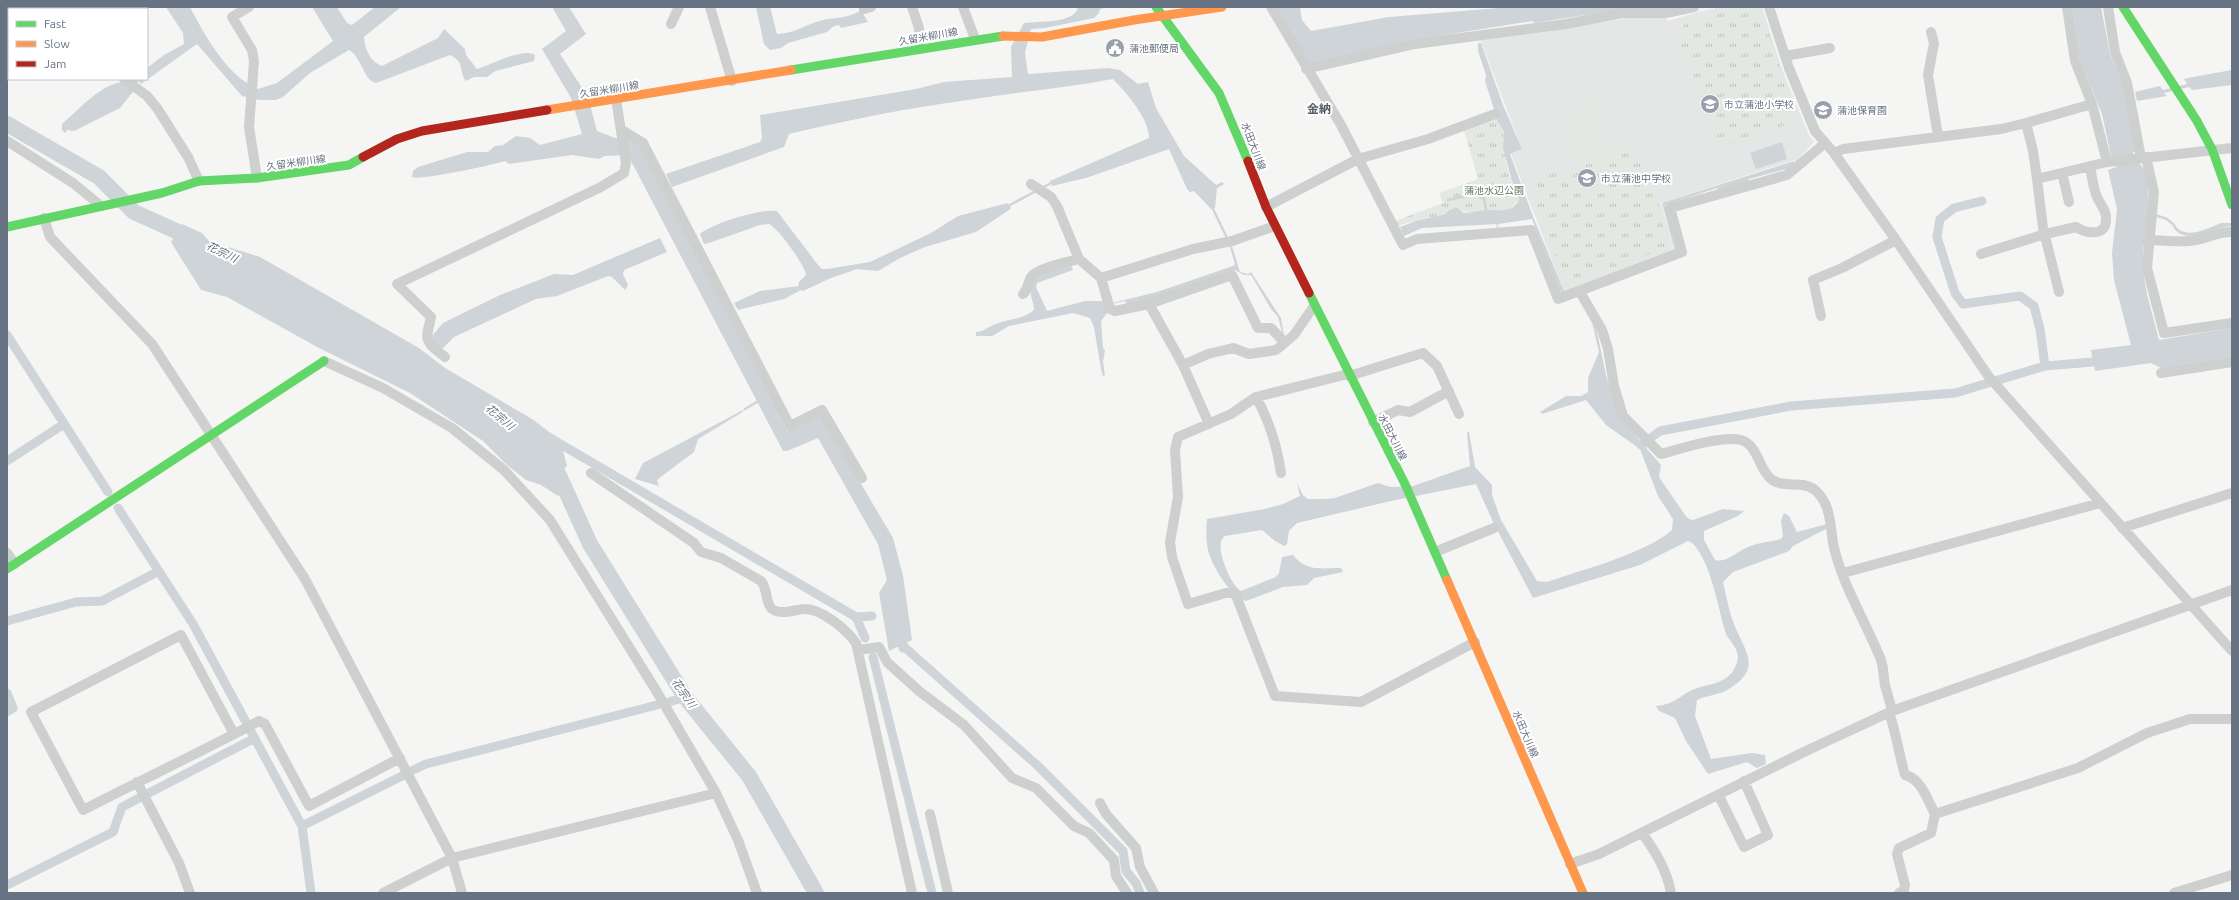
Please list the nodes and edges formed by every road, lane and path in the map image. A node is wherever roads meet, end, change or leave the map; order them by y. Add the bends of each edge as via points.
1 (249, 7) edge
2 (679, 7) edge
3 (710, 7) edge
4 (912, 7) edge
5 (962, 7) edge
6 (1156, 7) edge
7 (1222, 7) edge
8 (1271, 7) edge
9 (1694, 7) edge
10 (1769, 7) edge
11 (2067, 7) edge
12 (2108, 7) edge
13 (2123, 7) edge
14 (1163, 17) junction
15 (671, 24) dead end
16 (1931, 32) dead end
17 (975, 39) junction
18 (1830, 48) dead end
19 (920, 49) junction
20 (1785, 56) junction
21 (1306, 69) junction
22 (125, 80) edge
23 (732, 81) junction
24 (616, 99) junction
25 (2092, 104) junction
26 (1496, 114) dead end
27 (2026, 123) junction
28 (622, 130) junction
29 (1938, 136) junction
30 (7, 141) edge
31 (1824, 144) junction
32 (2232, 148) edge
33 (2212, 149) junction
34 (1834, 153) junction
35 (2141, 158) junction
36 (1358, 159) junction
37 (2110, 162) junction
38 (2090, 166) junction
39 (2062, 173) junction
40 (257, 178) junction
41 (2037, 179) junction
42 (199, 181) junction
43 (1031, 184) dead end
44 (2068, 202) dead end
45 (2232, 204) edge
46 (101, 206) junction
47 (1266, 207) junction
48 (44, 218) junction
49 (1275, 226) junction
50 (7, 227) edge
51 (2232, 232) edge
52 (2045, 234) junction
53 (1896, 240) junction
54 (2148, 240) junction
55 (1981, 254) dead end
56 (1079, 259) junction
57 (1101, 278) junction
58 (1580, 292) junction
59 (2059, 292) dead end
60 (1023, 294) dead end
61 (1149, 304) junction
62 (1314, 306) junction
63 (1821, 316) dead end
64 (2232, 323) edge
65 (1284, 342) junction
66 (445, 357) dead end
67 (324, 361) joint
68 (2232, 362) edge
69 (1182, 365) junction
70 (2161, 373) dead end
71 (1349, 375) junction
72 (1448, 391) junction
73 (1256, 397) junction
74 (1459, 414) dead end
75 (1373, 422) junction
76 (1209, 424) junction
77 (212, 436) junction
78 (591, 473) dead end
79 (1282, 473) dead end
80 (862, 478) dead end
81 (2232, 493) edge
82 (2100, 503) junction
83 (1494, 528) dead end
84 (2122, 528) junction
85 (1435, 552) junction
86 (7, 553) edge
87 (11, 566) edge
88 (1843, 573) junction
89 (2232, 590) edge
90 (2190, 604) junction
91 (1475, 642) junction
92 (858, 650) junction
93 (2232, 651) edge
94 (1890, 712) junction
95 (2232, 719) edge
96 (234, 734) junction
97 (400, 758) junction
98 (1744, 781) junction
99 (136, 782) junction
100 (716, 793) junction
101 (1719, 796) junction
102 (1100, 804) dead end
103 (930, 814) dead end
104 (1935, 814) junction
105 (1642, 832) junction
106 (452, 858) junction
107 (1570, 864) junction
108 (2232, 875) edge
109 (190, 893) edge
110 (383, 893) edge
111 (462, 893) edge
112 (757, 893) edge
113 (912, 893) edge
114 (948, 893) edge
115 (1127, 893) edge
116 (1154, 893) edge
117 (1583, 893) edge
118 (1671, 893) edge
119 (1899, 893) edge
120 (2174, 893) edge

1 - 40 street via 232,17 252,50 254,77 249,127
2 - 15 street
3 - 23 street
4 - 19 street via 919,28
5 - 17 street
6 - 14 main road, 水田大川線
7 - 14 main road, 久留米柳川線
8 - 21 street
9 - 21 street via 1666,14 1622,13 1566,24 1416,44
10 - 20 street
11 - 25 street via 2075,61
12 - 35 street via 2115,52 2127,83
13 - 33 main road via 2197,121
14 - 17 main road, 久留米柳川線 via 1042,37
14 - 47 main road, 水田大川線 via 1219,93
16 - 29 street via 1934,43 1928,75
17 - 19 main road, 久留米柳川線
18 - 20 street
19 - 23 main road, 久留米柳川線
20 - 31 street via 1815,131
21 - 36 street via 1341,125
22 - 42 street via 147,96 157,108 188,157
23 - 24 main road, 久留米柳川線
24 - 28 street
24 - 40 main road, 久留米柳川線 via 422,131 397,139 349,165
25 - 27 street
25 - 37 street
26 - 36 street via 1428,139
27 - 29 street via 2001,129
27 - 41 street
28 - 66 street via 626,163 624,173 601,187 397,284 431,317 426,338 428,344
28 - 80 street via 644,143 790,426 822,410
29 - 34 street via 1843,149
30 - 46 street via 73,183
31 - 34 street
31 - 58 street via 1787,175 1670,208 1682,252
32 - 33 street
33 - 35 street
33 - 45 main road
34 - 53 street
35 - 37 street
35 - 54 street via 2154,192
36 - 47 street
36 - 58 street via 1403,245 1417,239 1531,230 1558,299
37 - 38 street
38 - 39 street
38 - 52 street via 2097,197 2106,218 2105,224 2095,234 2085,233 2076,227
39 - 41 street
39 - 44 street
40 - 42 main road, 久留米柳川線
41 - 52 street
42 - 46 main road, 久留米柳川線 via 162,193
43 - 56 street via 1051,197 1057,206
46 - 48 main road, 久留米柳川線
47 - 49 main road, 水田大川線
48 - 50 main road, 久留米柳川線
48 - 77 street via 50,237 152,344
49 - 57 street via 1232,241 1193,249
49 - 62 main road, 水田大川線
51 - 54 street via 2218,232 2190,241
52 - 55 street
52 - 59 street
53 - 63 street via 1813,280
53 - 82 street via 1999,390
54 - 64 street via 2147,268 2164,333
56 - 57 street
56 - 60 street via 1038,271 1030,277 1027,291
57 - 61 street via 1110,308 1115,311
58 - 88 street via 1602,330 1623,416 1661,454 1728,439 1742,440 1751,446 1768,477 1779,484 1805,485 1814,490 1825,501 1830,515 1834,544
61 - 65 street via 1232,275 1258,328 1271,328
61 - 69 street
62 - 65 street via 1294,335
62 - 71 main road, 水田大川線
65 - 69 street via 1276,350 1250,354 1233,348 1208,354
67 - 77 main road
67 - 100 street via 383,388 452,428 504,470 550,520 657,692
68 - 70 street
69 - 76 street
71 - 72 street via 1423,353 1437,366
71 - 73 street
71 - 75 main road, 水田大川線
72 - 74 street
72 - 75 street via 1410,412 1398,410
73 - 76 street
73 - 79 street via 1275,439
75 - 85 main road, 水田大川線 via 1405,484
76 - 91 street via 1181,434 1176,440 1178,497 1170,542 1172,557 1188,604 1235,593 1275,696 1361,702
77 - 87 main road
77 - 97 street via 305,578
78 - 92 street via 694,543 701,552 721,558 761,581 766,587 772,609 782,613 807,609 820,614 849,634
81 - 84 street
82 - 84 street
82 - 88 street
83 - 85 street
84 - 90 street
85 - 91 main road, 水田大川線
86 - 87 street
88 - 94 street via 1870,638 1880,655
89 - 90 street
90 - 93 street
90 - 94 street
91 - 107 main road, 水田大川線
92 - 113 street
92 - 115 street via 879,647 887,662 919,691 964,725 1012,778 1036,788 1074,826 1089,833 1114,860 1116,876
94 - 98 street
94 - 104 street via 1905,775 1912,776
95 - 104 street via 2190,719 2147,733 2078,768
96 - 97 street via 259,721 265,724 309,806
96 - 99 street
96 - 99 street via 181,635 31,712 83,810
97 - 106 street
98 - 101 street
98 - 101 street via 1768,835 1744,847
99 - 109 street via 179,863
100 - 106 street
100 - 112 street via 738,840
101 - 105 street
102 - 116 street via 1136,848 1140,867
103 - 114 street
104 - 119 street via 1931,833 1899,848 1897,854 1905,885 1904,890
105 - 107 street via 1599,854
105 - 118 street via 1669,881
106 - 110 street
106 - 111 street
107 - 117 main road, 水田大川線
108 - 120 street

